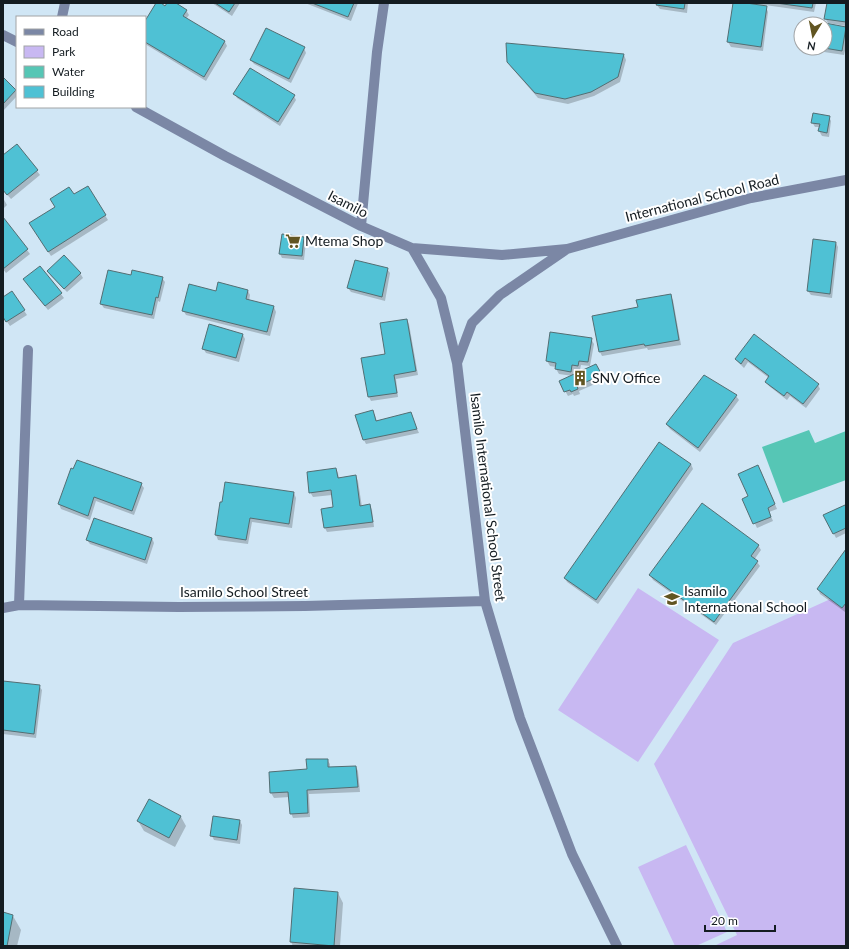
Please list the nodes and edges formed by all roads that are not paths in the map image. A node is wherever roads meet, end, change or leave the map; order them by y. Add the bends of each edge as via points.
1 (65, 3) edge
2 (384, 3) edge
3 (62, 16) edge
4 (3, 35) edge
5 (16, 42) edge
6 (138, 108) edge
7 (846, 180) edge
8 (361, 226) junction
9 (412, 248) junction
10 (567, 249) junction
11 (28, 350) dead end
12 (457, 363) junction
13 (486, 601) junction
14 (19, 605) junction
15 (3, 608) edge
16 (617, 946) edge

1 - 3 street
2 - 8 street
4 - 5 street
6 - 8 street, Isamilo
7 - 10 street, International School Road via 751,198
8 - 9 street, Isamilo
9 - 10 street, Isamilo via 502,255
9 - 12 street, Isamilo International School Street via 441,298
10 - 12 street, Isamilo International School Street via 500,295 472,323
11 - 14 street
12 - 13 street, Isamilo International School Street
13 - 14 street, Isamilo School Street via 305,606
13 - 16 street, Isamilo International School Street via 520,718 572,854
14 - 15 street, Isamilo School Street

